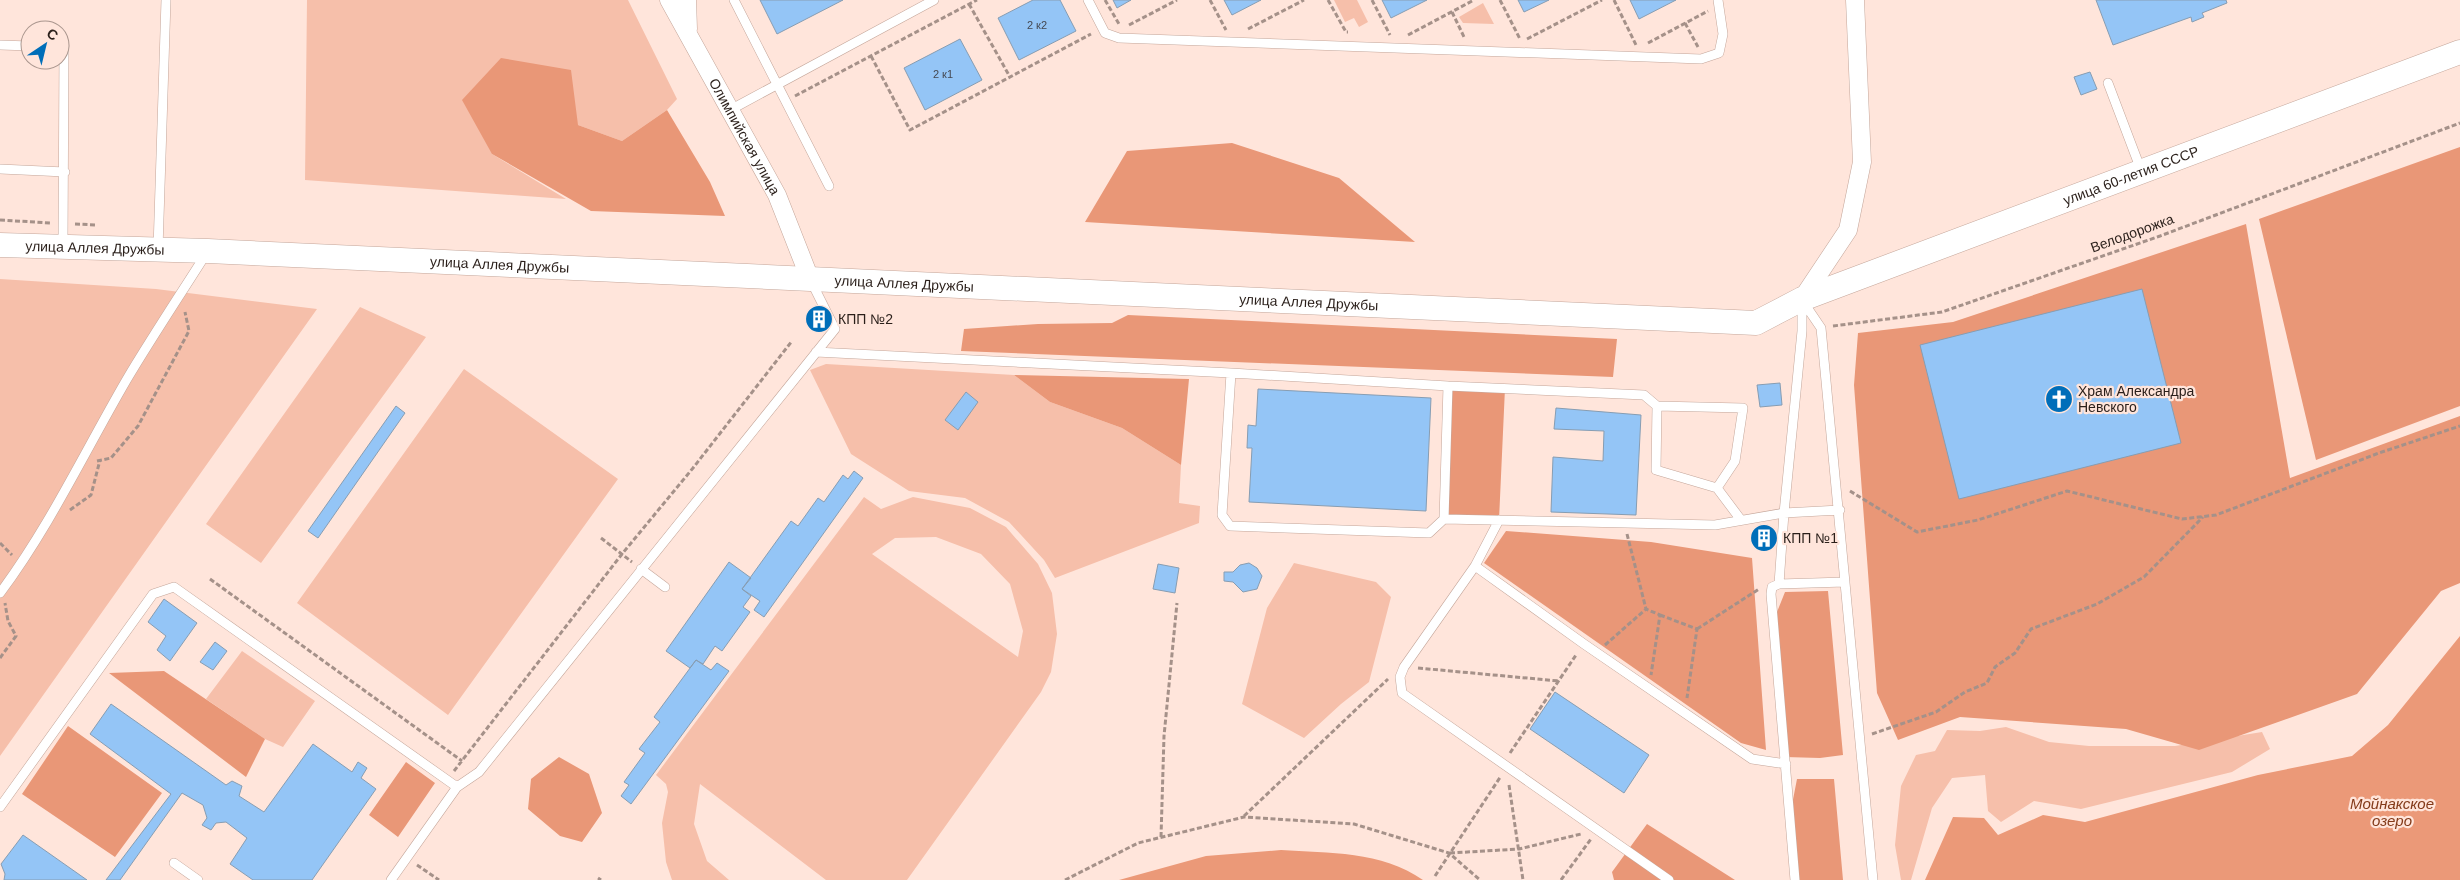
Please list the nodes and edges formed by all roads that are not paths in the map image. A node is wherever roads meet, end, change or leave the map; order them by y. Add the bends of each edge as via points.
1 (166, 0) edge
2 (669, 0) edge
3 (687, 0) edge
4 (734, 0) edge
5 (934, 0) edge
6 (1088, 0) edge
7 (1718, 0) edge
8 (1855, 0) edge
9 (688, 35) junction
10 (0, 45) edge
11 (20, 46) edge
12 (2460, 52) edge
13 (64, 70) edge
14 (2108, 83) dead end
15 (777, 84) junction
16 (730, 110) junction
17 (0, 169) edge
18 (64, 172) junction
19 (2142, 172) junction
20 (829, 186) dead end
21 (0, 245) edge
22 (63, 247) junction
23 (158, 249) junction
24 (208, 251) junction
25 (810, 279) junction
26 (1802, 299) junction
27 (816, 352) junction
28 (1231, 373) junction
29 (1448, 386) junction
30 (1657, 406) junction
31 (1717, 488) junction
32 (1840, 510) junction
33 (1784, 513) junction
34 (1444, 519) junction
35 (1499, 520) junction
36 (1740, 520) junction
37 (1475, 566) junction
38 (641, 569) junction
39 (1845, 582) junction
40 (1779, 584) junction
41 (665, 587) dead end
42 (0, 592) edge
43 (1786, 764) junction
44 (457, 787) junction
45 (0, 807) edge
46 (174, 863) dead end
47 (198, 880) edge
48 (391, 880) edge
49 (1668, 880) edge
50 (1795, 880) edge
51 (1873, 880) edge

1 - 23 lane
2 - 9 street, Олимпийская улица
3 - 9 street
4 - 15 lane
5 - 15 lane
6 - 7 lane via 1105,33 1120,38 1701,60 1719,53 1722,34
8 - 26 street via 1862,162 1848,230
9 - 16 street, Олимпийская улица
10 - 11 lane
12 - 19 main road, улица 60-летия СССР
13 - 18 lane
14 - 19 lane
15 - 16 lane
15 - 20 lane
16 - 25 street, Олимпийская улица via 777,195
17 - 18 lane
18 - 22 lane
19 - 26 main road, улица 60-летия СССР
21 - 22 main road, улица Аллея Дружбы
22 - 23 main road, улица Аллея Дружбы
23 - 24 main road, улица Аллея Дружбы
24 - 25 main road, улица Аллея Дружбы
24 - 42 lane via 127,380 22,564
25 - 26 main road, улица Аллея Дружбы via 1756,323
25 - 27 lane via 835,330
26 - 32 lane via 1821,328
26 - 33 lane via 1802,330
27 - 28 lane
27 - 38 lane
28 - 29 lane
28 - 34 lane via 1222,515 1230,526 1429,533
29 - 30 lane via 1644,394
29 - 34 lane
30 - 31 lane via 1656,470
30 - 31 lane via 1743,408 1736,461
31 - 36 lane
32 - 33 lane
32 - 39 lane
33 - 36 lane
33 - 40 lane
34 - 35 lane
35 - 36 lane via 1714,525
35 - 37 lane
37 - 43 lane via 1752,758
37 - 49 lane via 1404,667 1400,677 1402,693
38 - 41 lane
38 - 44 lane via 479,772
39 - 40 lane
39 - 51 lane
40 - 43 lane via 1772,587 1771,594
43 - 50 lane
44 - 45 lane via 174,588 153,594
44 - 48 lane
46 - 47 lane

